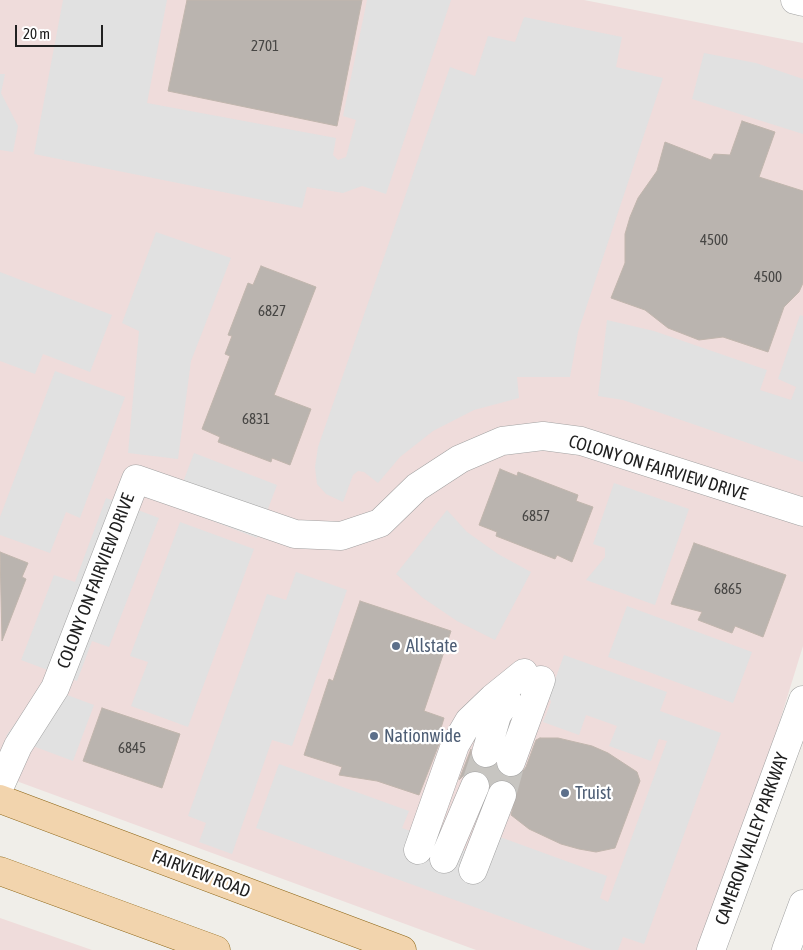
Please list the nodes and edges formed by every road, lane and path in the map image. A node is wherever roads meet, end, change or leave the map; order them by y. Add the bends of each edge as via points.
1 (795, 0) edge
2 (803, 2) edge
3 (803, 512) edge
4 (493, 698) junction
5 (803, 700) edge
6 (0, 786) edge
7 (482, 788) tunnel mouth
8 (0, 798) edge
9 (0, 871) edge
10 (803, 904) edge
11 (216, 950) edge
12 (402, 950) edge
13 (711, 950) edge
14 (786, 950) edge

1 - 2 street
3 - 6 street, COLONY ON FAIRVIEW DRIVE via 581,441 543,436 502,442 460,459 417,488 380,523 341,536 295,534 136,479 55,688 18,746
4 - 4 street via 531,676 497,715 492,755
4 - 7 street via 469,721 455,745 445,860
5 - 13 street, CAMERON VALLEY PARKWAY
8 - 12 main road, FAIRVIEW ROAD
9 - 11 main road
10 - 14 street

